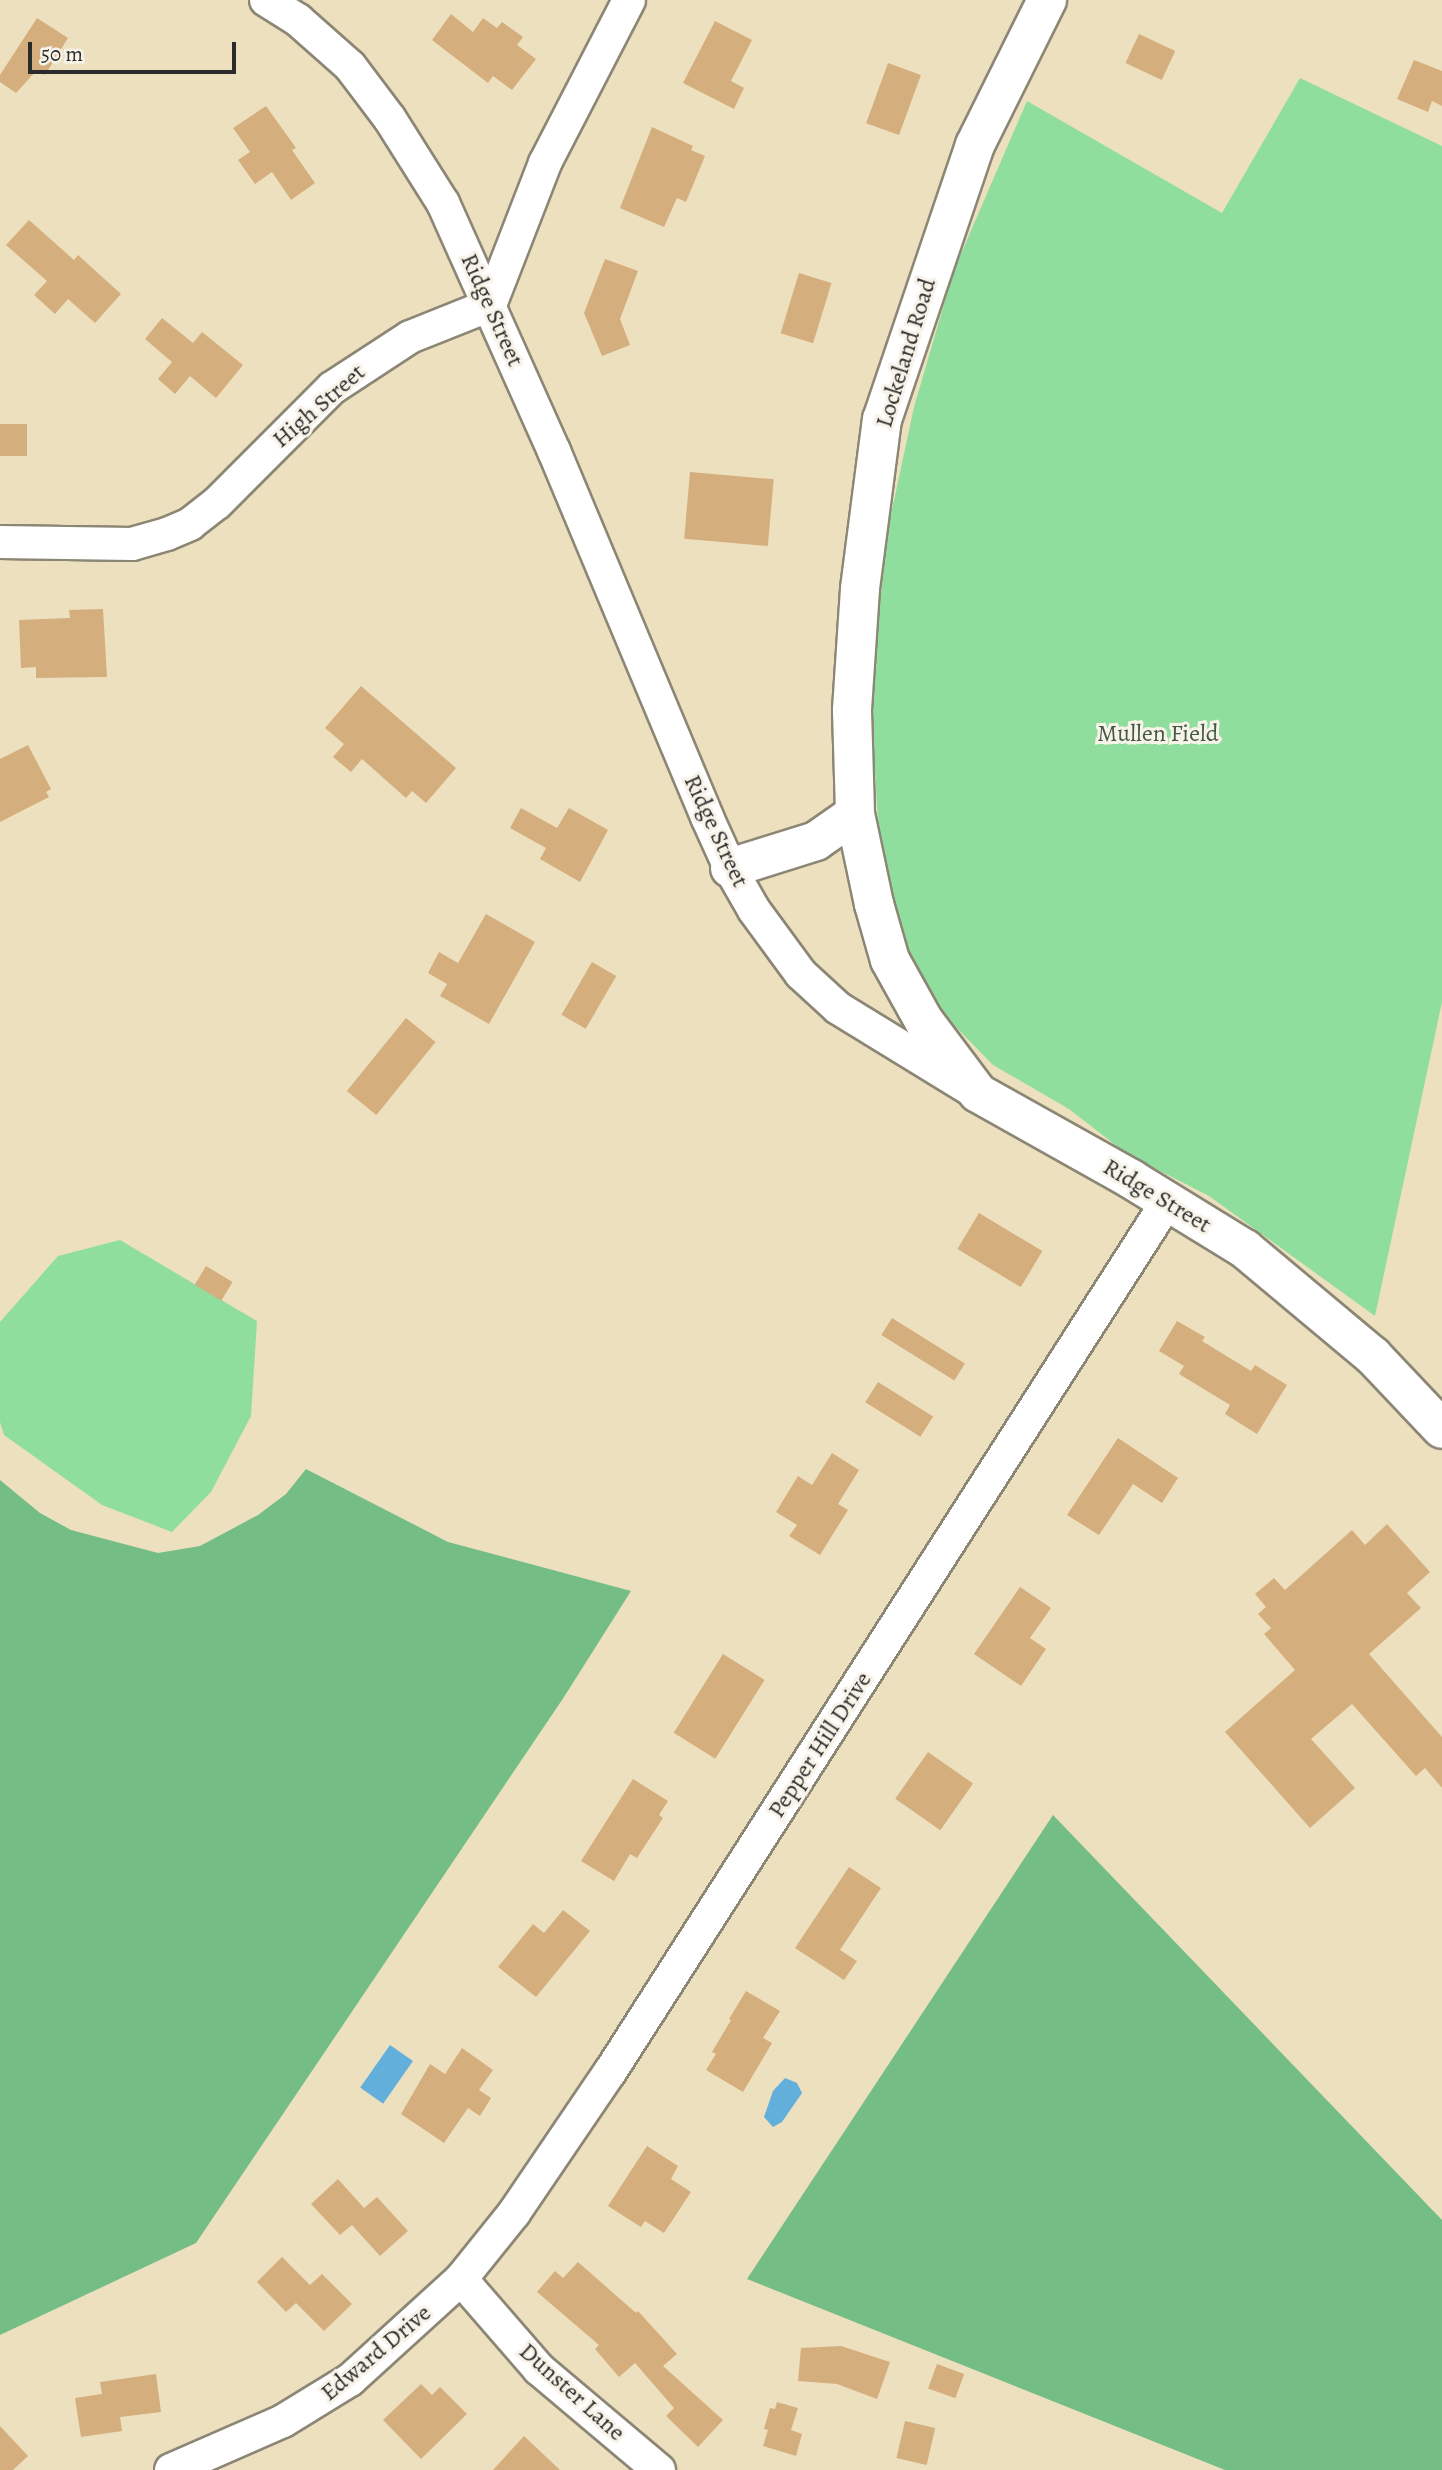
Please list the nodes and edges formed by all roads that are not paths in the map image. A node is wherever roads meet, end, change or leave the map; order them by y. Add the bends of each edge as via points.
1 (266, 0) edge
2 (629, 0) edge
3 (1048, 0) edge
4 (490, 305) junction
5 (0, 542) edge
6 (855, 814) junction
7 (730, 868) junction
8 (978, 1093) junction
9 (1167, 1202) junction
10 (1442, 1429) edge
11 (461, 2279) junction
12 (171, 2470) edge
13 (659, 2470) edge

1 - 4 street, Ridge Street via 298,20 350,66 390,119 443,203
2 - 4 street via 545,163
3 - 6 main road, Lockeland Road via 975,145 882,419 860,589 852,711
4 - 5 street, High Street via 410,337 332,388 217,503 190,524 132,544
4 - 7 street, Ridge Street
6 - 7 main road via 816,841
6 - 8 main road, Lockeland Road via 890,960 924,1021
7 - 8 street, Ridge Street via 783,953 838,1008
8 - 9 main road, Ridge Street
9 - 10 main road, Ridge Street via 1245,1249 1301,1294 1373,1356
9 - 11 street, Pepper Hill Drive via 610,2072 514,2213
11 - 12 street, Edward Drive via 350,2380 306,2409
11 - 13 street, Dunster Lane via 540,2369

